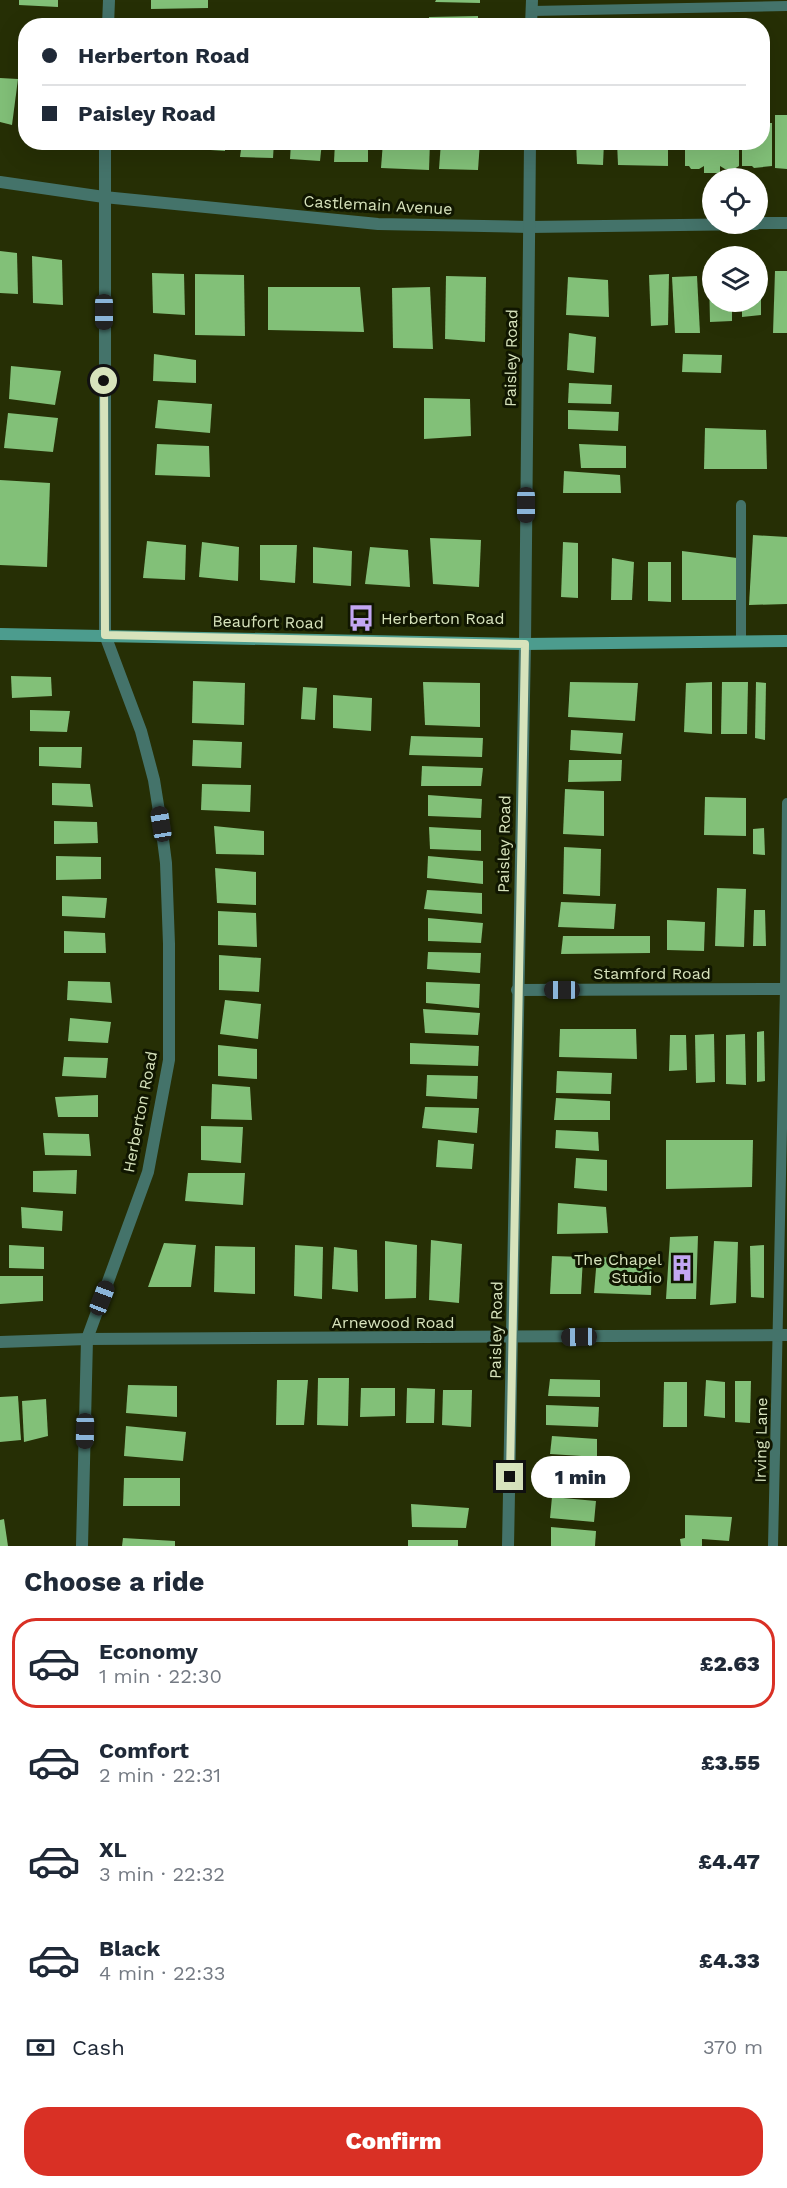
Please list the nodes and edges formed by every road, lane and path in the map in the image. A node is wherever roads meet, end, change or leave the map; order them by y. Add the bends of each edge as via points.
1 (109, 0) edge
2 (743, 3) edge
3 (532, 6) edge
4 (787, 6) edge
5 (108, 18) edge
6 (105, 150) edge
7 (530, 150) edge
8 (0, 182) edge
9 (104, 197) junction
10 (787, 223) edge
11 (768, 224) edge
12 (702, 225) edge
13 (529, 227) junction
14 (741, 505) dead end
15 (0, 634) edge
16 (105, 635) junction
17 (787, 640) edge
18 (741, 641) junction
19 (525, 644) junction
20 (787, 803) edge
21 (786, 989) edge
22 (518, 990) junction
23 (783, 1335) edge
24 (513, 1338) junction
25 (87, 1340) junction
26 (0, 1342) edge
27 (82, 1546) edge
28 (508, 1546) edge
29 (773, 1546) edge

1 - 5 street
2 - 3 lane
2 - 4 lane
6 - 9 street, Herberton Road
7 - 13 street, Paisley Road
8 - 9 street, Castlemain Avenue
9 - 13 street, Castlemain Avenue via 378,224
9 - 16 street, Herberton Road
10 - 11 street, Castlemain Avenue
12 - 13 street, Castlemain Avenue
13 - 19 street, Paisley Road
14 - 18 lane
15 - 16 street, Beaufort Road
16 - 19 street, Beaufort Road
16 - 25 street, Herberton Road via 141,731 161,824 166,863 170,1060 148,1172
17 - 18 street, Beaufort Road
18 - 19 street, Beaufort Road
19 - 22 street, Paisley Road
20 - 21 lane, Irving Lane
21 - 22 street, Stamford Road
21 - 23 lane, Irving Lane
22 - 24 street, Paisley Road
23 - 24 street, Arnewood Road
23 - 29 lane, Irving Lane
24 - 25 street, Arnewood Road
24 - 28 street, Paisley Road
25 - 26 street, Arnewood Road
25 - 27 street, Herberton Road

